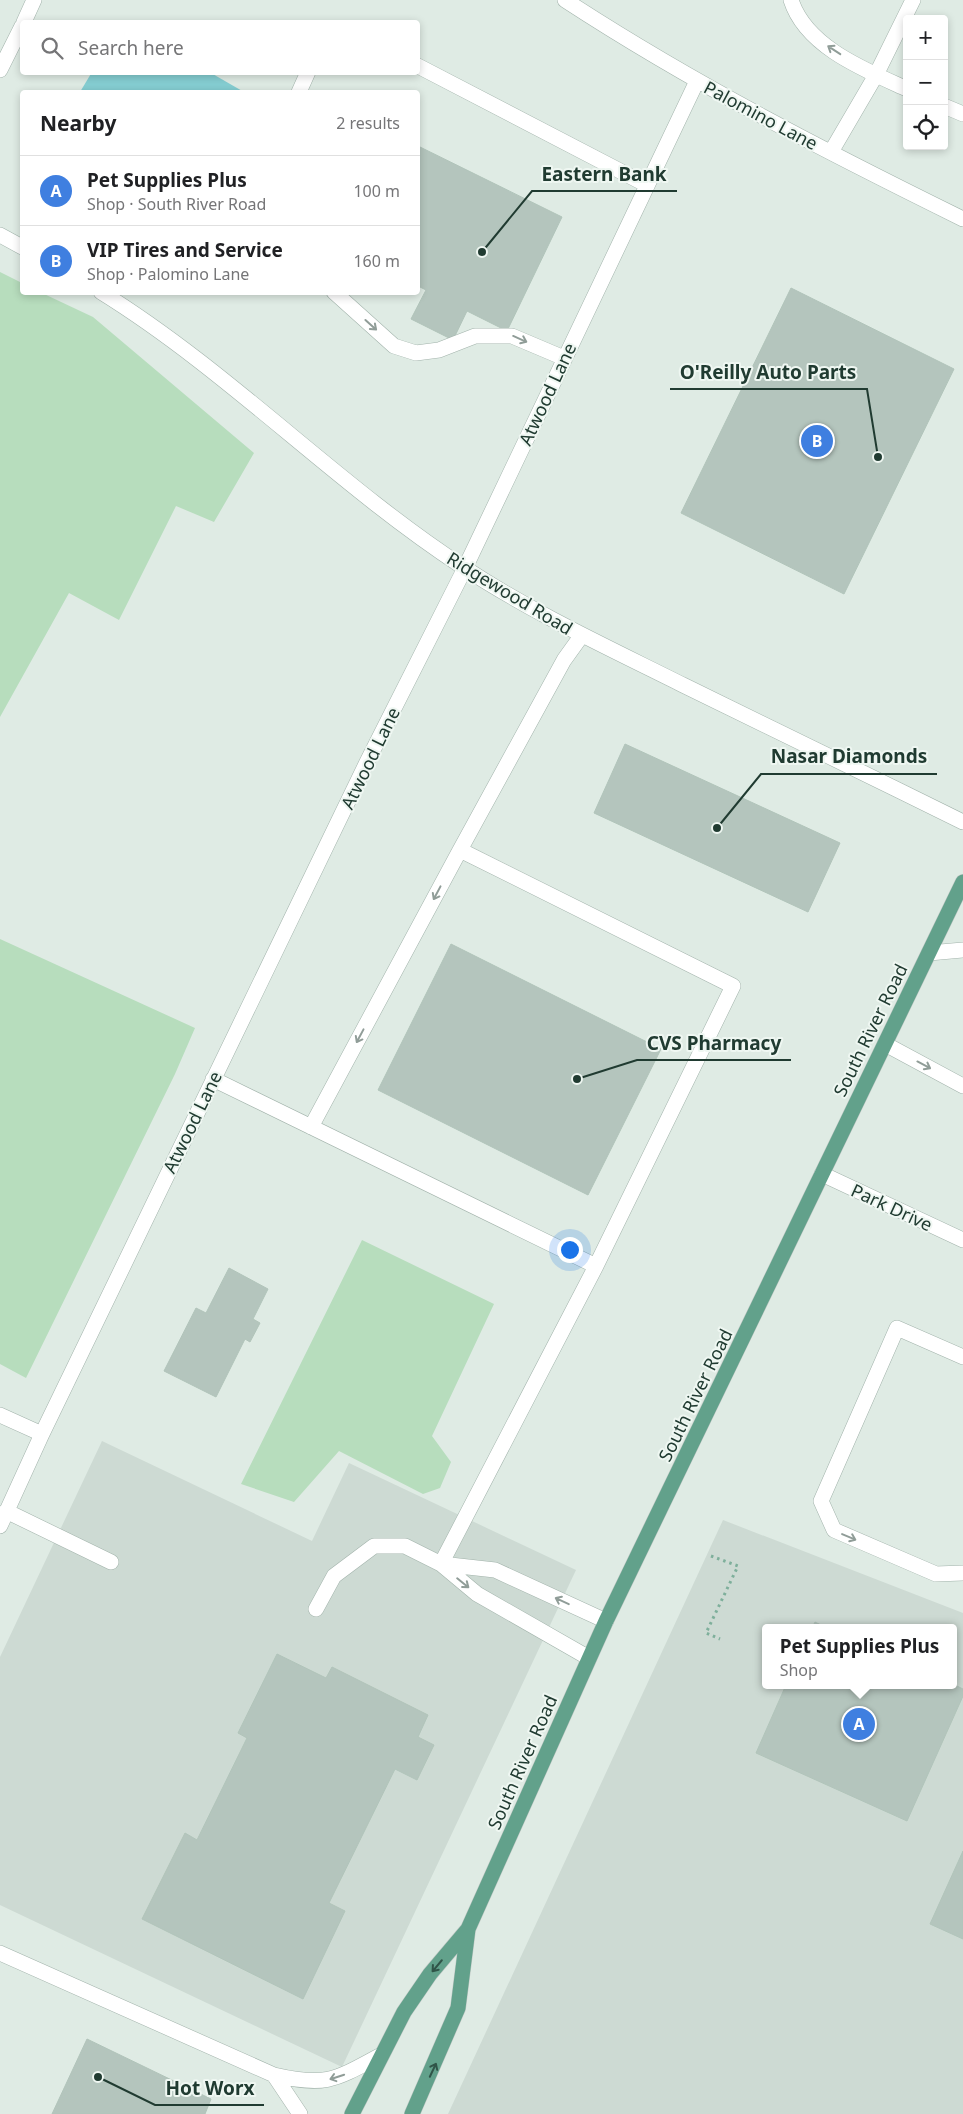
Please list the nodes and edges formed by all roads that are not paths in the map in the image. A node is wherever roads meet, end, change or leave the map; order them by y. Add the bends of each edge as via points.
1 (34, 0) edge
2 (565, 0) edge
3 (791, 0) edge
4 (913, 0) edge
5 (25, 20) edge
6 (20, 30) edge
7 (420, 67) edge
8 (0, 70) edge
9 (307, 75) edge
10 (876, 75) junction
11 (696, 81) junction
12 (903, 87) edge
13 (300, 90) edge
14 (948, 108) edge
15 (963, 114) edge
16 (831, 152) junction
17 (647, 185) junction
18 (963, 219) edge
19 (0, 234) edge
20 (20, 246) edge
21 (106, 295) edge
22 (337, 295) edge
23 (564, 358) junction
24 (465, 568) junction
25 (582, 635) junction
26 (963, 822) edge
27 (460, 850) junction
28 (963, 882) edge
29 (963, 950) edge
30 (929, 953) junction
31 (884, 1044) junction
32 (213, 1079) junction
33 (963, 1086) edge
34 (310, 1127) junction
35 (822, 1174) junction
36 (963, 1240) edge
37 (596, 1266) junction
38 (963, 1357) edge
39 (0, 1415) edge
40 (42, 1434) junction
41 (6, 1511) junction
42 (0, 1526) edge
43 (111, 1562) dead end
44 (441, 1564) junction
45 (962, 1570) edge
46 (316, 1609) dead end
47 (606, 1621) junction
48 (589, 1658) junction
49 (468, 1928) junction
50 (0, 1953) edge
51 (381, 2055) junction
52 (274, 2075) junction
53 (300, 2114) edge
54 (352, 2114) edge
55 (412, 2114) edge

1 - 5 street
2 - 11 street, Palomino Lane
10 -> 3 street via 823,42 802,24
4 - 10 street
6 - 8 street
7 - 17 street
9 - 13 street
10 - 12 street
10 - 16 street
11 - 16 street, Palomino Lane
11 - 17 street, Atwood Lane
14 - 15 street
16 - 18 street, Palomino Lane
17 - 23 street, Atwood Lane
19 - 20 street
21 - 24 street, Ridgewood Road via 203,364 407,529
22 -> 23 street via 394,346 416,353 439,350 474,336 512,336
23 - 24 street, Atwood Lane
24 - 25 street, Ridgewood Road
24 - 32 street, Atwood Lane
25 - 26 street, Ridgewood Road
25 - 27 street via 564,660
27 -> 34 street
27 - 37 street via 733,986
28 - 30 main road, South River Road
29 - 30 street
30 - 31 main road, South River Road
31 -> 33 street
31 - 35 main road, South River Road
32 - 34 street
32 - 40 street, Atwood Lane
34 - 37 street
35 - 36 street, Park Drive
35 - 47 main road, South River Road
37 - 44 street
38 -> 45 street via 897,1328 822,1501 834,1530 936,1574
39 - 40 street
40 - 41 street, Atwood Lane
41 - 42 street, Atwood Lane
41 - 43 street
44 - 46 street via 405,1546 374,1546 334,1576
47 -> 44 street via 495,1570
44 -> 48 street via 476,1594
47 - 48 main road, South River Road
48 - 49 main road, South River Road
49 -> 51 main road, South River Road via 430,1974 404,2012
55 -> 49 main road, South River Road via 458,2008
50 - 52 street
51 -> 52 street via 345,2075 323,2082
51 - 54 main road, South River Road
52 - 53 street

